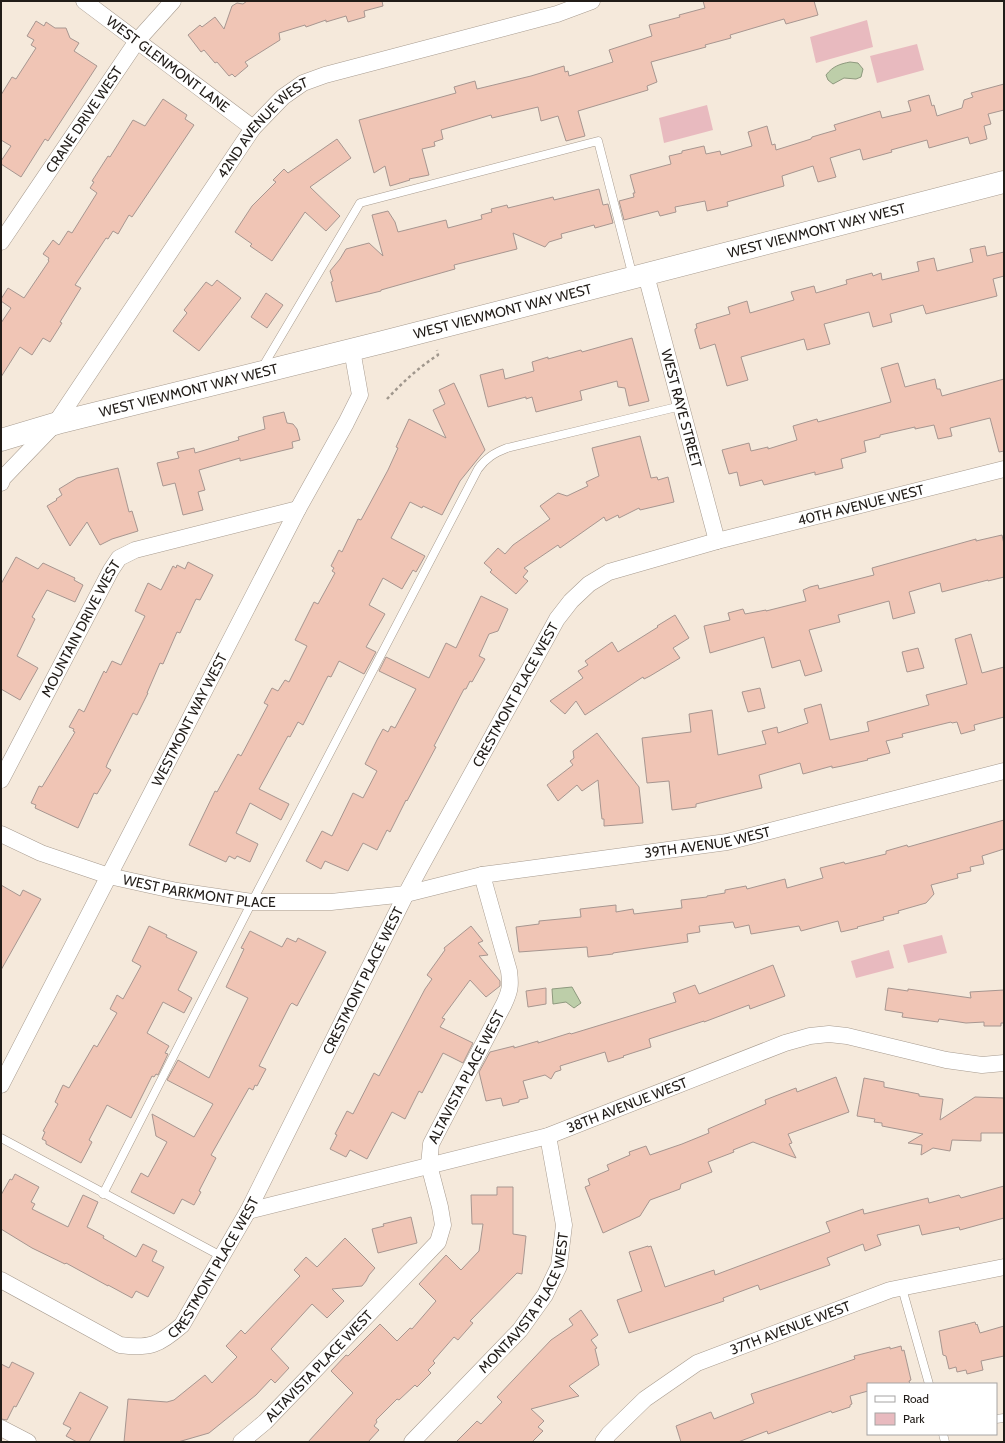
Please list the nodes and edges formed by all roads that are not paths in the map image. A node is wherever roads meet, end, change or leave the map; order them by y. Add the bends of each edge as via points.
1 (84, 1) edge
2 (173, 1) edge
3 (592, 1) edge
4 (137, 41) junction
5 (253, 128) junction
6 (1004, 182) edge
7 (1, 242) edge
8 (640, 276) junction
9 (352, 350) junction
10 (259, 373) junction
11 (681, 406) junction
12 (55, 424) junction
13 (1, 440) edge
14 (1004, 469) edge
15 (1, 482) edge
16 (298, 509) junction
17 (717, 542) junction
18 (1004, 771) edge
19 (1, 780) edge
20 (1, 834) edge
21 (482, 875) junction
22 (109, 876) junction
23 (406, 894) junction
24 (252, 902) junction
25 (1004, 1063) edge
26 (1, 1085) edge
27 (548, 1136) junction
28 (1, 1138) edge
29 (429, 1165) junction
30 (103, 1194) junction
31 (248, 1211) junction
32 (221, 1256) junction
33 (1004, 1267) edge
34 (1, 1280) edge
35 (902, 1288) junction
36 (929, 1383) edge
37 (1, 1428) edge
38 (28, 1442) edge
39 (241, 1442) edge
40 (412, 1442) edge
41 (604, 1442) edge

1 - 4 street, WEST GLENMONT LANE
2 - 4 street, CRANE DRIVE WEST
3 - 5 street, 42ND AVENUE WEST via 557,14 324,75 303,83 283,97
4 - 5 street, WEST GLENMONT LANE
4 - 7 street, CRANE DRIVE WEST
5 - 12 street, 42ND AVENUE WEST
6 - 8 street, WEST VIEWMONT WAY WEST
8 - 9 street, WEST VIEWMONT WAY WEST
8 - 10 lane via 598,141 360,203
8 - 11 street, WEST RAYE STREET
9 - 10 street, WEST VIEWMONT WAY WEST
9 - 16 street, WESTMONT WAY WEST via 360,395
10 - 12 street, WEST VIEWMONT WAY WEST
11 - 17 street, WEST RAYE STREET
11 - 24 lane via 507,448 486,459
12 - 13 street, WEST VIEWMONT WAY WEST
12 - 15 street, 42ND AVENUE WEST
14 - 17 street, 40TH AVENUE WEST
16 - 19 street, MOUNTAIN DRIVE WEST via 134,550 120,558 110,570
16 - 22 street, WESTMONT WAY WEST
17 - 23 street, CRESTMONT PLACE WEST via 609,572 589,584 571,601 557,619
18 - 21 street, 39TH AVENUE WEST via 727,842
20 - 22 street, WEST PARKMONT PLACE via 41,853
21 - 23 street, 39TH AVENUE WEST
21 - 29 street, ALTAVISTA PLACE WEST via 511,984 504,1004 431,1144
22 - 24 street, WEST PARKMONT PLACE via 178,891
22 - 26 street, WESTMONT WAY WEST
23 - 24 street, WEST PARKMONT PLACE via 331,902
23 - 31 street, CRESTMONT PLACE WEST
24 - 30 lane
25 - 27 street, 38TH AVENUE WEST via 982,1065 946,1060 847,1036 810,1036 785,1043
27 - 29 street, 38TH AVENUE WEST
27 - 40 street, MONTAVISTA PLACE WEST via 564,1225 559,1266 545,1295 520,1330
28 - 30 lane
29 - 31 street, 38TH AVENUE WEST
29 - 39 street, ALTAVISTA PLACE WEST via 443,1225 438,1242 265,1422
30 - 32 lane
31 - 32 street, CRESTMONT PLACE WEST
32 - 34 street, CRESTMONT PLACE WEST via 182,1325 166,1339 137,1347 120,1344
33 - 35 street, 37TH AVENUE WEST
35 - 36 lane
35 - 41 street, 37TH AVENUE WEST via 890,1290 696,1363 645,1399
37 - 38 street

